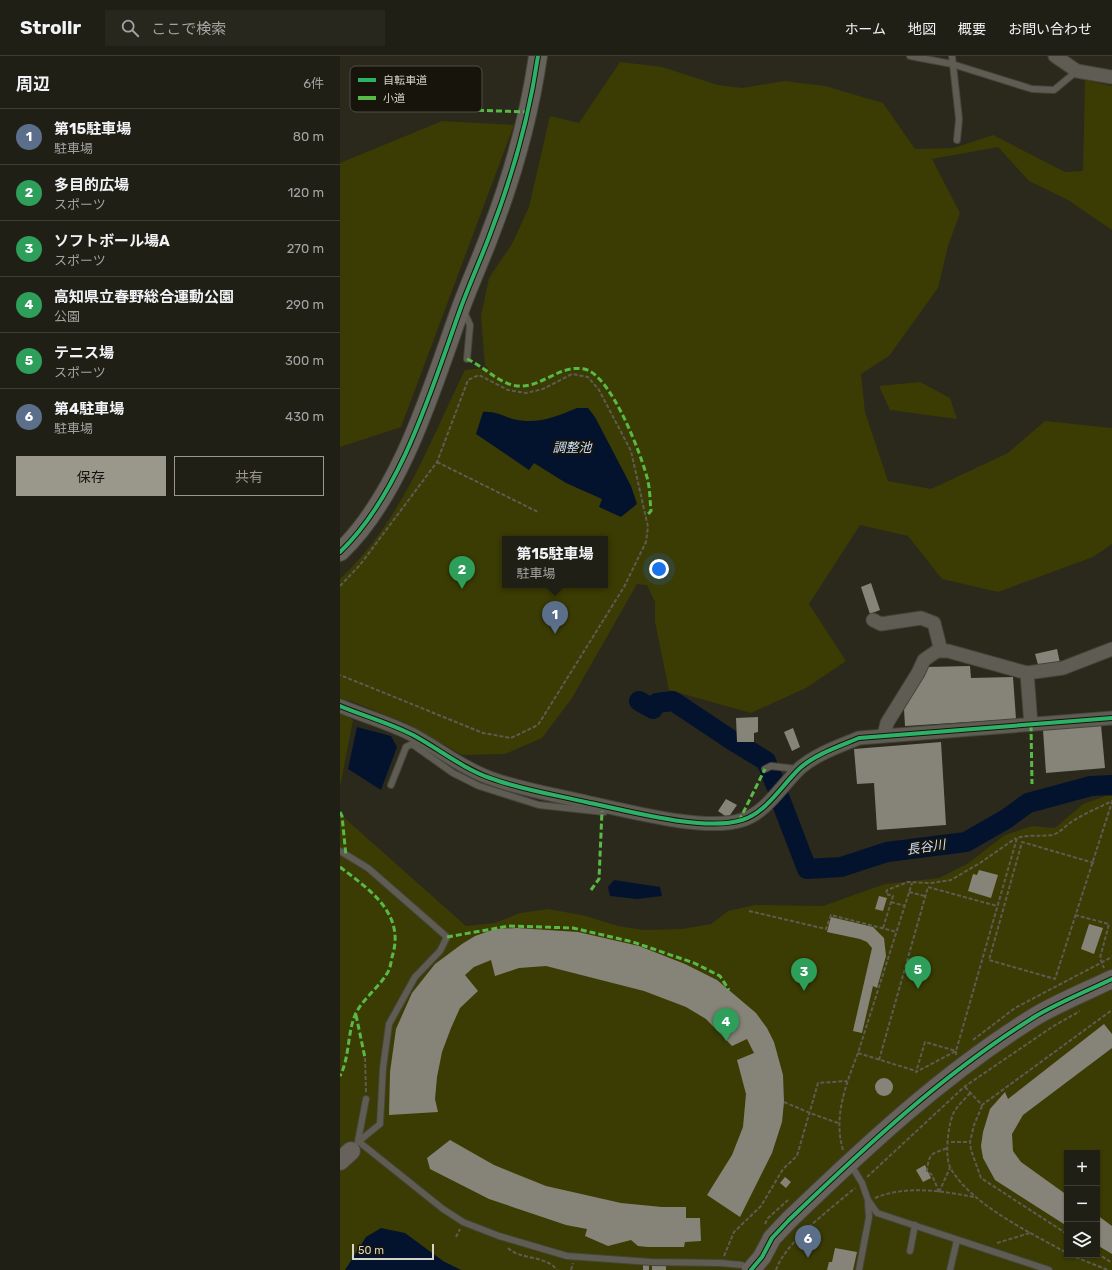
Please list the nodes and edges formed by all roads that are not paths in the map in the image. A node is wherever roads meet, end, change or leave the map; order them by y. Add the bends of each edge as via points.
1 (538, 56) edge
2 (910, 56) edge
3 (952, 56) edge
4 (1055, 56) edge
5 (952, 64) junction
6 (1077, 71) junction
7 (1112, 77) edge
8 (957, 140) dead end
9 (459, 314) junction
10 (467, 359) dead end
11 (340, 552) edge
12 (873, 620) dead end
13 (1112, 649) edge
14 (941, 651) junction
15 (1027, 673) junction
16 (340, 706) edge
17 (1112, 718) edge
18 (1031, 725) junction
19 (884, 735) junction
20 (765, 769) dead end
21 (799, 770) junction
22 (391, 785) dead end
23 (649, 815) junction
24 (340, 851) edge
25 (1111, 979) edge
26 (366, 1099) road end
27 (350, 1151) edge
28 (851, 1163) junction
29 (868, 1200) junction
30 (915, 1225) junction
31 (957, 1240) junction
32 (910, 1251) dead end
33 (751, 1270) edge
34 (859, 1270) edge
35 (950, 1270) edge
36 (1049, 1270) edge

1 - 9 street via 529,112 512,171
2 - 5 lane
3 - 5 lane
4 - 6 street
5 - 6 lane via 1032,89 1054,90
5 - 8 lane via 959,119
6 - 7 street
9 - 10 lane via 466,316 470,325
9 - 11 street via 414,433 389,485 369,519
12 - 14 street via 881,624 921,618 934,623
13 - 15 street via 1063,668
14 - 15 street
14 - 19 street via 924,660 887,723
15 - 18 street
16 - 23 street via 414,735 464,766 490,778
17 - 18 street
18 - 19 street
19 - 21 street via 859,738 832,749
20 - 21 lane via 771,766
21 - 23 street via 759,811 743,820 722,825
22 - 23 lane via 406,747 412,744 453,773 479,786 539,805 602,811 624,816
24 - 27 lane via 368,868 447,937 440,951 415,977 389,1024 383,1068 380,1124
25 - 28 street via 1037,1015 959,1058 922,1099
26 - 27 lane
27 - 33 lane via 463,1222 499,1236 567,1256 651,1262 721,1262 742,1265
28 - 29 lane via 862,1182
28 - 33 street via 772,1238 762,1257
29 - 30 lane via 877,1213
29 - 34 lane via 869,1217
30 - 31 lane
30 - 32 lane
31 - 35 lane
31 - 36 lane

